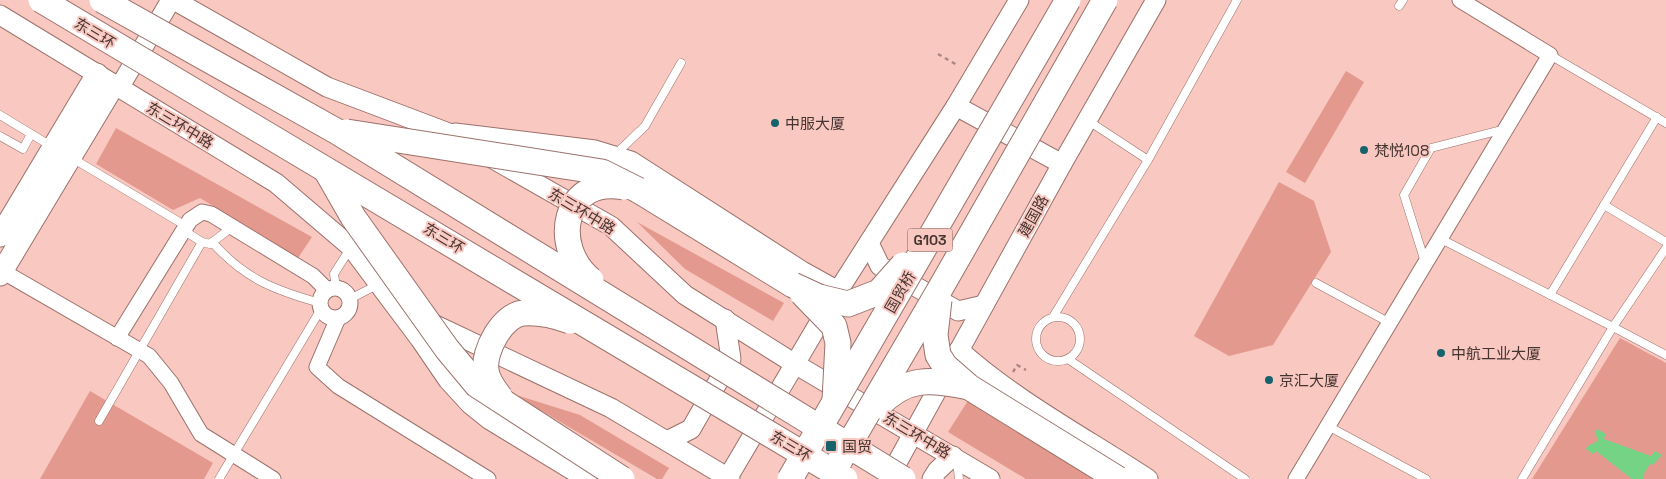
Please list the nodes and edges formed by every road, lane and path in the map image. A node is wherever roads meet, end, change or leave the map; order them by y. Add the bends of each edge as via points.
1 (41, 0) edge
2 (102, 0) edge
3 (1019, 0) edge
4 (1068, 0) edge
5 (1105, 0) edge
6 (1156, 0) edge
7 (1237, 0) edge
8 (1460, 0) edge
9 (182, 2) edge
10 (0, 15) edge
11 (938, 54) dead end
12 (1550, 55) junction
13 (681, 64) dead end
14 (957, 65) dead end
15 (110, 82) junction
16 (956, 106) junction
17 (0, 115) edge
18 (1657, 117) junction
19 (1087, 120) junction
20 (1666, 122) edge
21 (1507, 128) junction
22 (336, 131) junction
23 (446, 132) junction
24 (31, 134) junction
25 (0, 136) edge
26 (62, 152) junction
27 (617, 157) junction
28 (1148, 160) junction
29 (1062, 164) junction
30 (325, 168) junction
31 (638, 190) junction
32 (1604, 205) junction
33 (232, 227) junction
34 (185, 228) junction
35 (936, 228) junction
36 (0, 236) edge
37 (1441, 239) junction
38 (202, 242) junction
39 (212, 242) junction
40 (1666, 242) edge
41 (869, 243) junction
42 (351, 247) junction
43 (1666, 248) edge
44 (1426, 265) junction
45 (1, 273) edge
46 (1316, 283) dead end
47 (379, 284) junction
48 (793, 285) junction
49 (331, 288) junction
50 (940, 289) junction
51 (838, 292) junction
52 (1550, 295) junction
53 (350, 299) junction
54 (984, 305) junction
55 (320, 306) junction
56 (397, 307) junction
57 (624, 307) junction
58 (1053, 317) junction
59 (338, 318) junction
60 (725, 319) junction
61 (1390, 323) junction
62 (1614, 327) junction
63 (608, 336) junction
64 (117, 338) junction
65 (139, 350) junction
66 (959, 350) junction
67 (1666, 355) edge
68 (1068, 359) junction
69 (795, 364) junction
70 (1026, 370) dead end
71 (1010, 376) dead end
72 (969, 387) junction
73 (504, 404) junction
74 (834, 406) junction
75 (99, 421) dead end
76 (862, 422) junction
77 (1328, 426) junction
78 (914, 433) junction
79 (667, 441) junction
80 (234, 454) junction
81 (955, 458) junction
82 (219, 479) edge
83 (273, 479) edge
84 (488, 479) edge
85 (587, 479) edge
86 (622, 479) edge
87 (728, 479) edge
88 (790, 479) edge
89 (829, 479) edge
90 (845, 479) edge
91 (888, 479) edge
92 (903, 479) edge
93 (932, 479) edge
94 (960, 479) edge
95 (990, 479) edge
96 (1118, 479) edge
97 (1148, 479) edge
98 (1245, 479) edge
99 (1296, 479) edge
100 (1426, 479) edge
101 (1522, 479) edge

1 - 30 highway, 东三环, bridge
2 - 22 highway, 东三环, bridge
3 - 16 street
4 - 35 highway, 国贸桥 / G103, bridge
5 - 50 highway, G103, bridge
6 - 19 street, 建国路
7 - 28 lane
8 - 12 street
9 - 15 street
9 - 23 street, 东三环中路 via 327,87
10 - 15 street, 东三环中路
11 - 14 path
12 - 18 lane
12 - 21 street
13 - 27 lane via 645,126
15 - 26 main road
15 - 42 street, 东三环中路 via 276,182
16 - 29 street
16 - 41 street
17 - 24 lane
18 - 20 lane
18 - 32 lane
19 - 28 lane
19 - 29 street, 建国路
21 - 37 street
21 - 44 lane via 1431,148 1404,196
22 - 31 highway, bridge via 602,172
22 - 57 highway, 东三环, bridge
23 - 27 street via 596,150
23 - 60 street, 东三环中路 via 611,226 686,295
24 - 25 lane via 23,149
24 - 26 lane
26 - 34 lane
26 - 36 main road
26 - 45 main road
27 - 51 street via 631,161
28 - 58 lane
29 - 54 street, 建国路
30 - 63 highway, 东三环, bridge
30 - 73 highway, bridge via 353,218 446,349 477,385
31 - 48 highway
31 - 57 highway, bridge via 611,184 587,190 572,208 566,230 575,262 586,276
32 - 40 lane
32 - 52 lane
33 - 34 street via 202,212
33 - 39 lane
33 - 49 street
34 - 38 lane
34 - 64 street
35 - 48 highway, bridge via 879,292 848,304
35 - 74 highway, 国贸桥 / G103, bridge
37 - 44 street
37 - 52 lane
38 - 39 lane
38 - 65 lane
39 - 55 lane via 243,272 260,283
41 - 51 street
41 - 54 street via 880,266 958,311
42 - 47 street, 东三环中路
42 - 49 lane via 334,274
43 - 62 lane
44 - 61 street
45 - 64 street
46 - 61 lane
47 - 53 lane
47 - 56 street, 东三环中路
48 - 74 highway, bridge via 834,326 838,343
49 - 53 street via 345,290
49 - 55 street via 320,298
50 - 72 highway, bridge via 935,321 938,355 945,366
50 - 76 highway, G103, bridge
51 - 69 street
52 - 62 lane
53 - 59 street via 350,309
54 - 66 street, 建国路
55 - 59 street via 328,316
55 - 80 lane
56 - 79 street, 东三环中路 via 612,408
56 - 85 street via 448,380 470,404 490,420
57 - 92 highway, 东三环, bridge
58 - 68 lane via 1068,319 1079,332 1078,349
58 - 68 lane via 1040,325 1035,338 1040,353 1054,361
59 - 84 street via 317,366 338,386
60 - 69 street, 东三环中路
60 - 79 street via 730,359 691,429
61 - 77 street
62 - 67 lane
62 - 101 lane
63 - 73 highway, bridge via 544,314 522,313 510,318 498,330 486,359 489,381
63 - 90 highway, 东三环, bridge
64 - 65 street
65 - 75 lane
65 - 80 street via 149,356 171,383 201,434
66 - 78 street, 建国路
66 - 97 street via 985,373 1050,418
68 - 98 lane
69 - 78 street, 东三环中路
69 - 87 street
70 - 71 path via 1017,365
72 - 76 highway, bridge via 927,380 907,384 890,393
72 - 96 highway, bridge
73 - 86 highway, bridge
74 - 88 highway, 国贸桥 / G103, bridge
76 - 89 highway, G103, bridge
77 - 99 street
77 - 100 lane
78 - 81 street, 东三环中路
78 - 91 street, 建国路
79 - 87 street, 东三环中路
80 - 82 lane
80 - 83 street
81 - 93 street via 936,471
81 - 94 lane
81 - 95 street, 东三环中路

